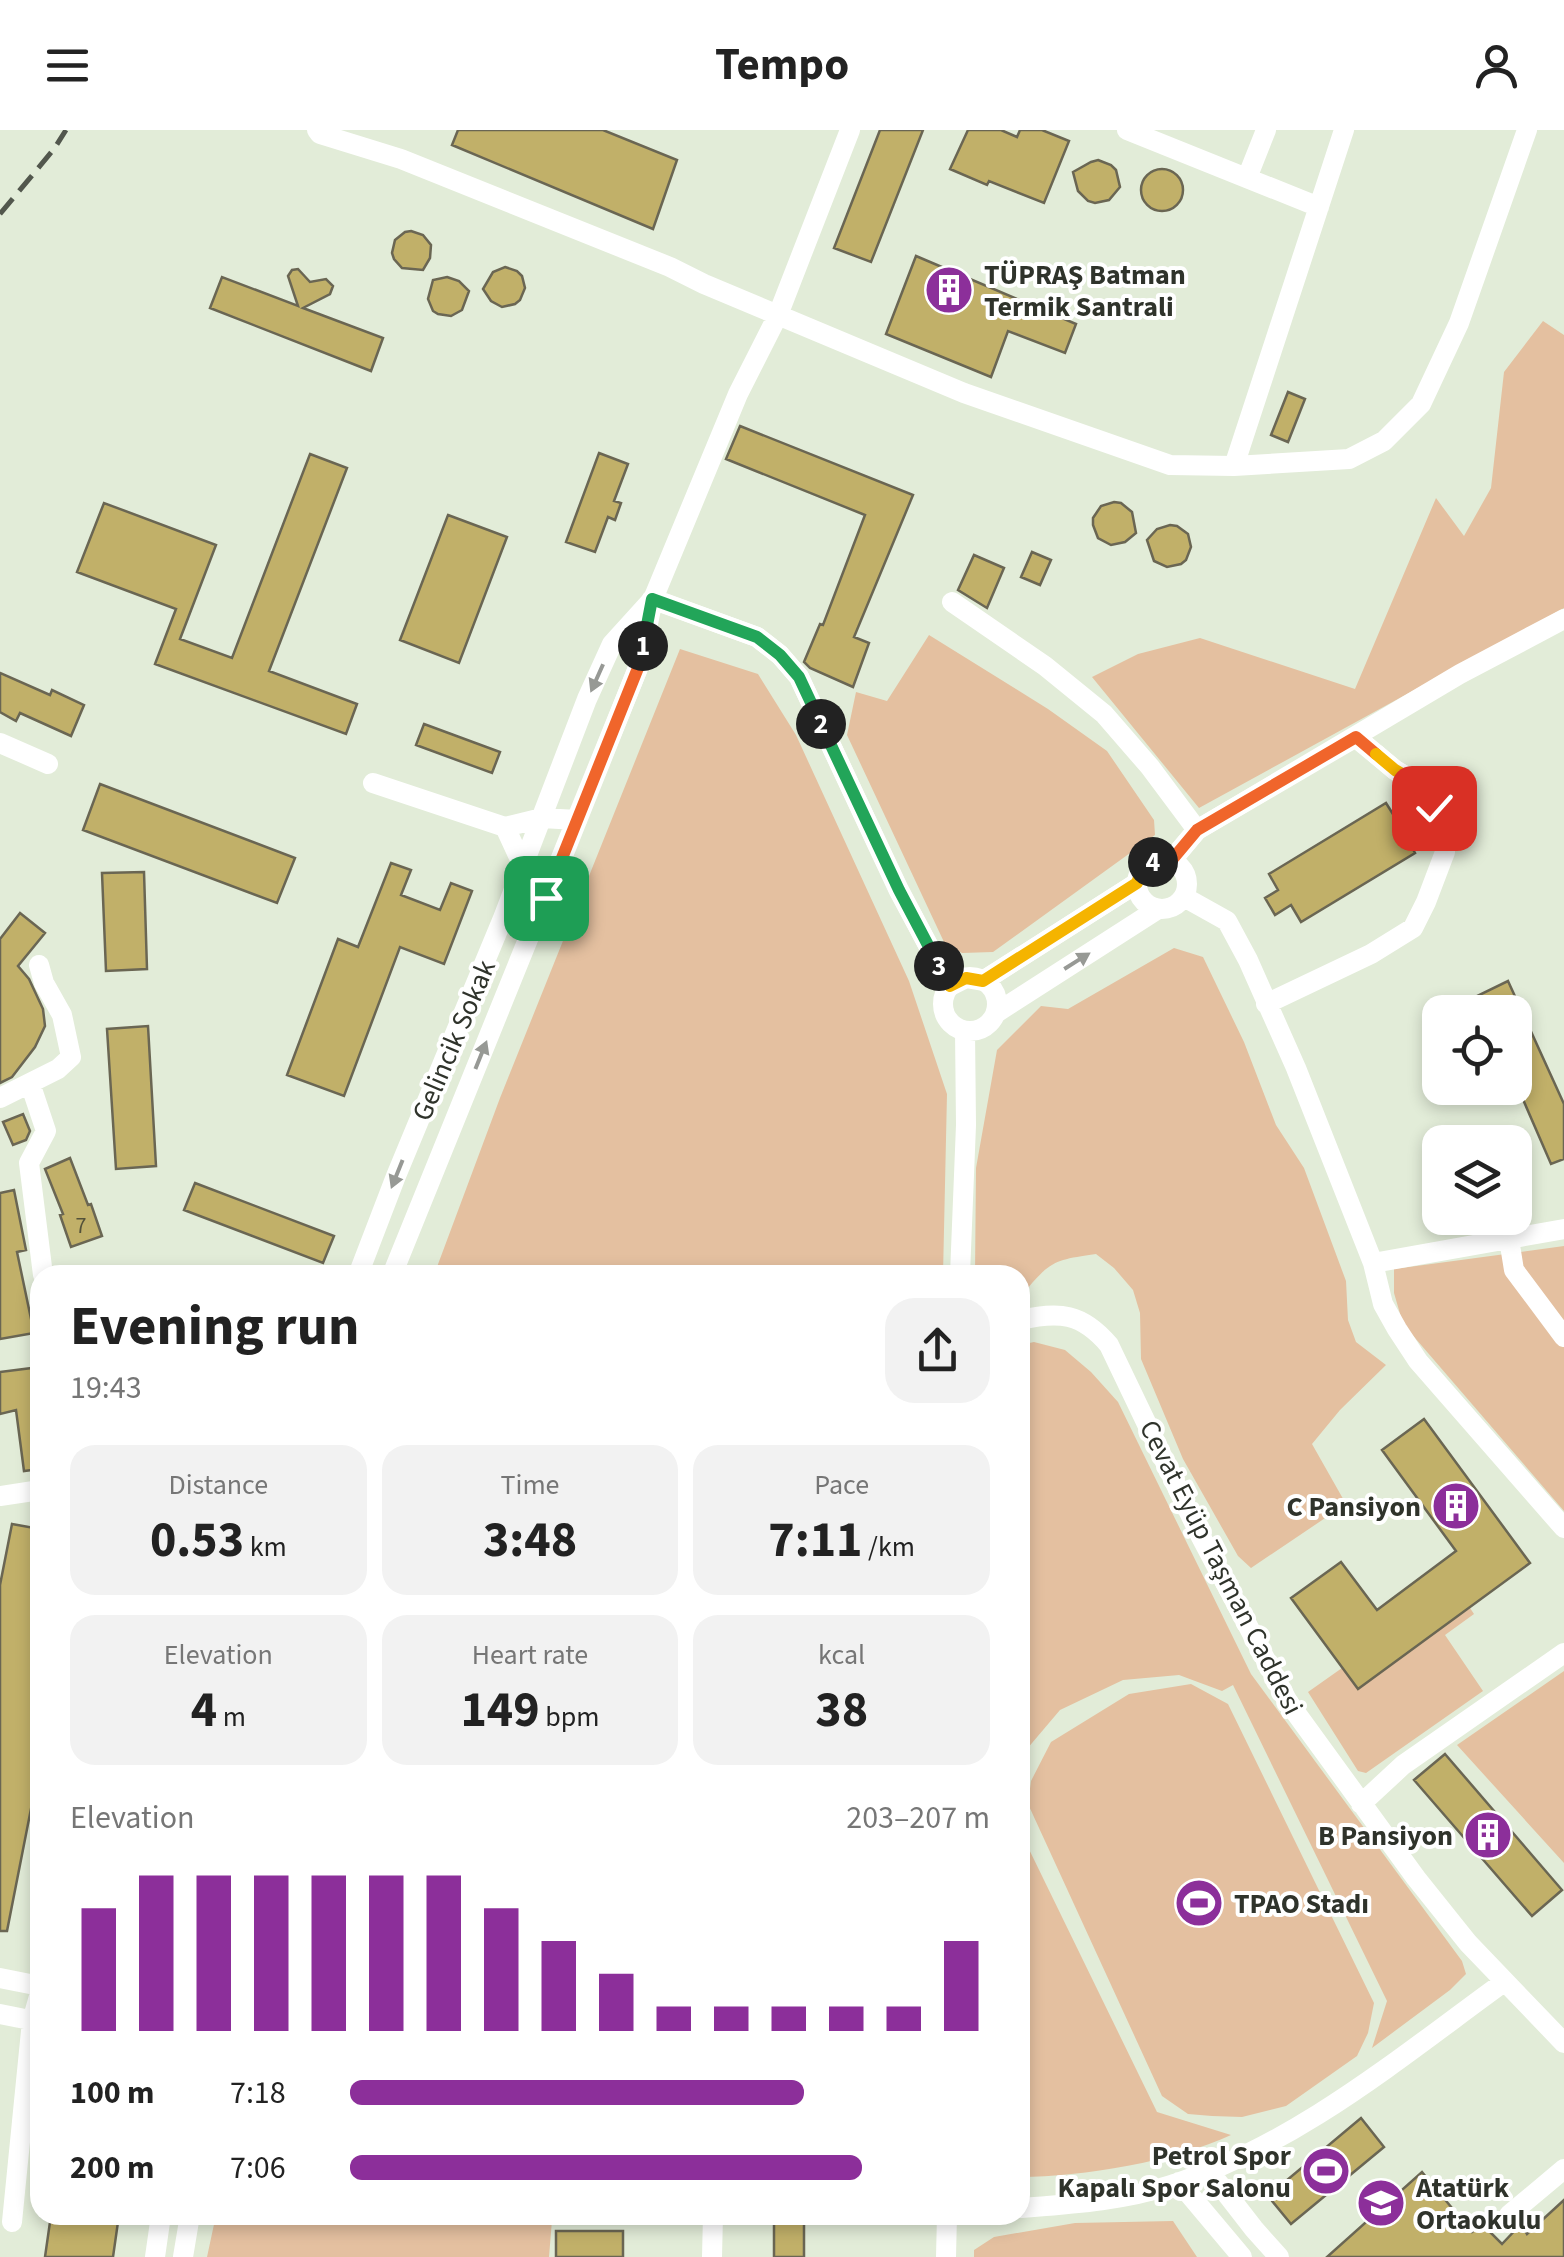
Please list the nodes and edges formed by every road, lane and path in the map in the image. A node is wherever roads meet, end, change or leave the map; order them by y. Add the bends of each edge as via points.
1 (317, 130) edge
2 (850, 130) edge
3 (1126, 130) edge
4 (1266, 130) edge
5 (1344, 130) edge
6 (1527, 130) edge
7 (1246, 178) junction
8 (1319, 207) junction
9 (778, 315) junction
10 (1234, 466) junction
11 (652, 599) junction
12 (952, 602) dead end
13 (1564, 619) edge
14 (1356, 737) junction
15 (0, 742) edge
16 (48, 764) dead end
17 (373, 784) dead end
18 (542, 818) junction
19 (577, 820) junction
20 (506, 828) junction
21 (1197, 830) junction
22 (1171, 861) junction
23 (523, 866) junction
24 (1137, 883) junction
25 (1184, 896) junction
26 (546, 898) junction
27 (1158, 909) junction
28 (39, 965) dead end
29 (983, 981) junction
30 (950, 986) junction
31 (1266, 1004) junction
32 (996, 1013) junction
33 (965, 1031) junction
34 (30, 1083) junction
35 (0, 1098) edge
36 (1564, 1229) edge
37 (1509, 1239) junction
38 (1373, 1263) junction
39 (42, 1265) edge
40 (362, 1265) edge
41 (396, 1265) edge
42 (960, 1265) edge
43 (1030, 1318) edge
44 (1564, 1337) edge
45 (30, 1492) edge
46 (0, 1496) edge
47 (1564, 1528) edge
48 (1564, 1653) edge
49 (1361, 1804) junction
50 (0, 1978) edge
51 (1504, 1982) junction
52 (30, 1984) edge
53 (0, 2014) edge
54 (30, 2020) edge
55 (1564, 2043) edge
56 (30, 2071) edge
57 (1564, 2168) edge
58 (1209, 2171) junction
59 (1179, 2182) junction
60 (1030, 2207) edge
61 (1509, 2216) dead end
62 (12, 2222) dead end
63 (160, 2225) edge
64 (188, 2225) edge
65 (713, 2225) edge
66 (947, 2225) edge
67 (155, 2257) edge
68 (183, 2257) edge
69 (712, 2257) edge
70 (946, 2257) edge
71 (1242, 2257) edge
72 (1279, 2257) edge

1 - 9 street
2 - 9 street
3 - 7 street
4 - 7 street
5 - 8 street
6 - 10 street via 1459,323 1421,404 1384,441 1349,459
7 - 8 street
8 - 10 street
9 - 10 street via 1170,466
9 - 11 street
11 -> 18 street, Gelincik Sokak via 612,644
11 - 19 street, Gelincik Sokak via 640,663
11 - 30 street via 757,637 799,677
12 - 21 street via 1104,714
13 - 14 street
14 - 21 street
14 - 31 street via 1421,785 1442,827 1445,852 1413,928
15 - 16 street
17 - 20 street
18 - 19 street
18 - 20 street
18 - 23 street, Gelincik Sokak
19 - 26 street, Gelincik Sokak
20 - 23 street
21 - 22 street
22 - 24 street via 1148,864
22 - 25 street via 1186,880
23 - 26 street
23 -> 40 street, Gelincik Sokak
24 - 27 street via 1145,902
24 - 29 street
25 - 27 street
25 - 31 street via 1227,921
41 -> 26 street, Gelincik Sokak
32 -> 27 street
28 - 34 street via 62,1015 71,1057
29 - 30 street via 966,978
29 - 32 street via 995,994
30 - 33 street via 946,1016
31 - 38 street
32 - 33 street via 987,1026
33 - 42 street
34 - 35 street
34 - 39 street via 46,1131 29,1164
36 - 37 street
37 - 38 street
37 - 44 street via 1514,1270
38 - 47 street via 1383,1304 1418,1360
43 - 49 street, Cevat Eyüp Taşman Caddesi via 1066,1314 1109,1344 1288,1702
45 - 46 street
48 - 49 street via 1403,1765
49 - 51 street, Cevat Eyüp Taşman Caddesi
50 - 52 street
51 - 55 street, Cevat Eyüp Taşman Caddesi
51 - 58 street via 1336,2103
53 - 54 street
56 - 62 street
57 - 61 street
58 - 59 street
58 - 72 street
59 - 60 street via 1098,2202
59 - 71 street
63 - 67 street
64 - 68 street
65 - 69 street
66 - 70 street

